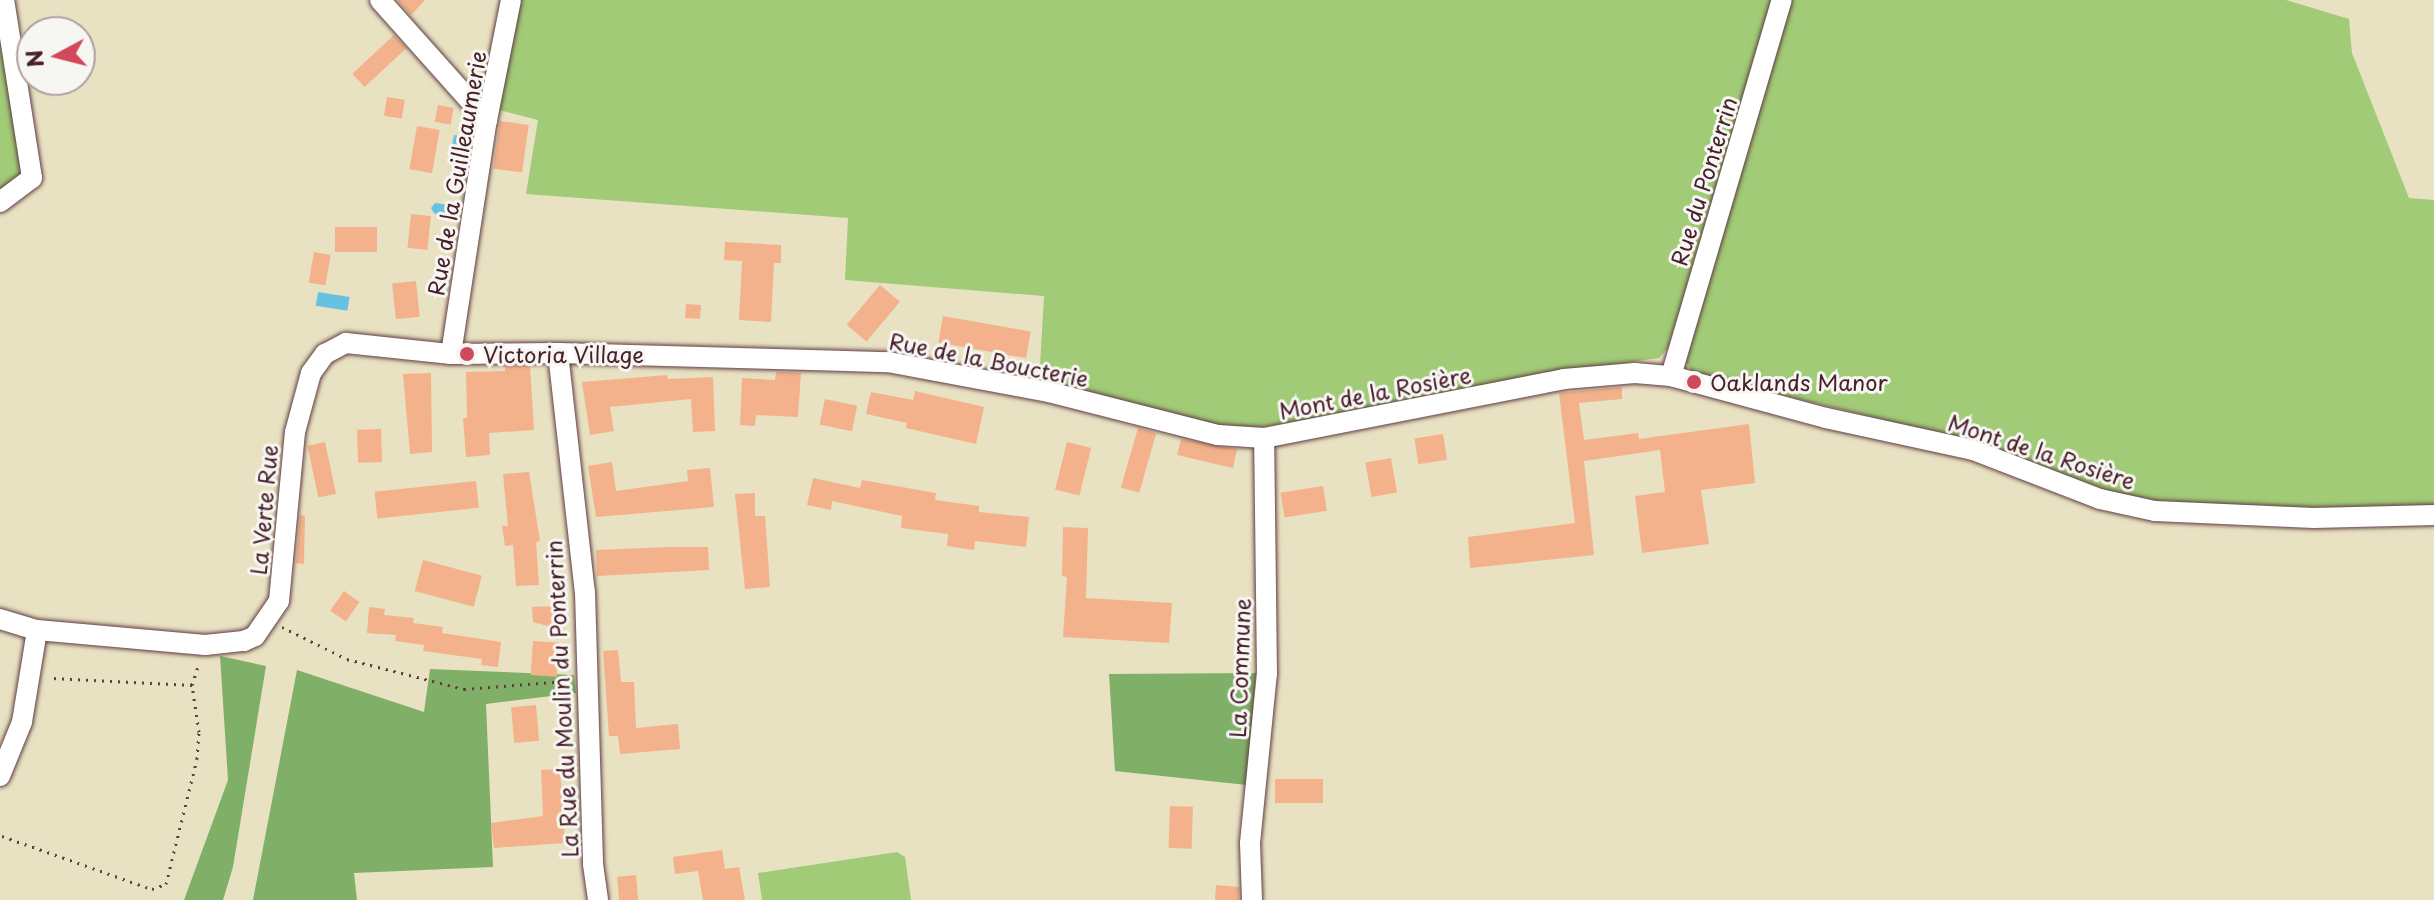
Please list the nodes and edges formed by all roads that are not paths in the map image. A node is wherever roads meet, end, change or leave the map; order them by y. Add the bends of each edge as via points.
1 (4, 0) edge
2 (380, 0) edge
3 (511, 0) edge
4 (1782, 0) edge
5 (487, 120) junction
6 (0, 202) edge
7 (558, 353) junction
8 (451, 354) junction
9 (1671, 376) junction
10 (1264, 438) junction
11 (2434, 515) edge
12 (0, 619) edge
13 (37, 630) junction
14 (0, 776) edge
15 (598, 900) edge
16 (1252, 900) edge

1 - 6 street via 32,178
2 - 5 street
3 - 5 street, Rue de la Guilleaumerie
4 - 9 street, Rue du Ponterrin
5 - 8 street, Rue de la Guilleaumerie
7 - 8 street, Rue de la Boucterie
7 - 10 street, Rue de la Boucterie via 888,362 1049,392 1218,435
7 - 15 street, La Rue du Moulin du Ponterrin via 585,592
8 - 13 street, La Verte Rue via 346,343 325,354 311,373 295,432 279,601 255,636 205,645
9 - 10 street, Mont de la Rosière via 1635,373 1564,379
9 - 11 street, Mont de la Rosière via 1973,450 2100,499 2155,511 2314,518
10 - 16 street, La Commune via 1267,674 1250,843
12 - 13 street
13 - 14 street via 22,722

